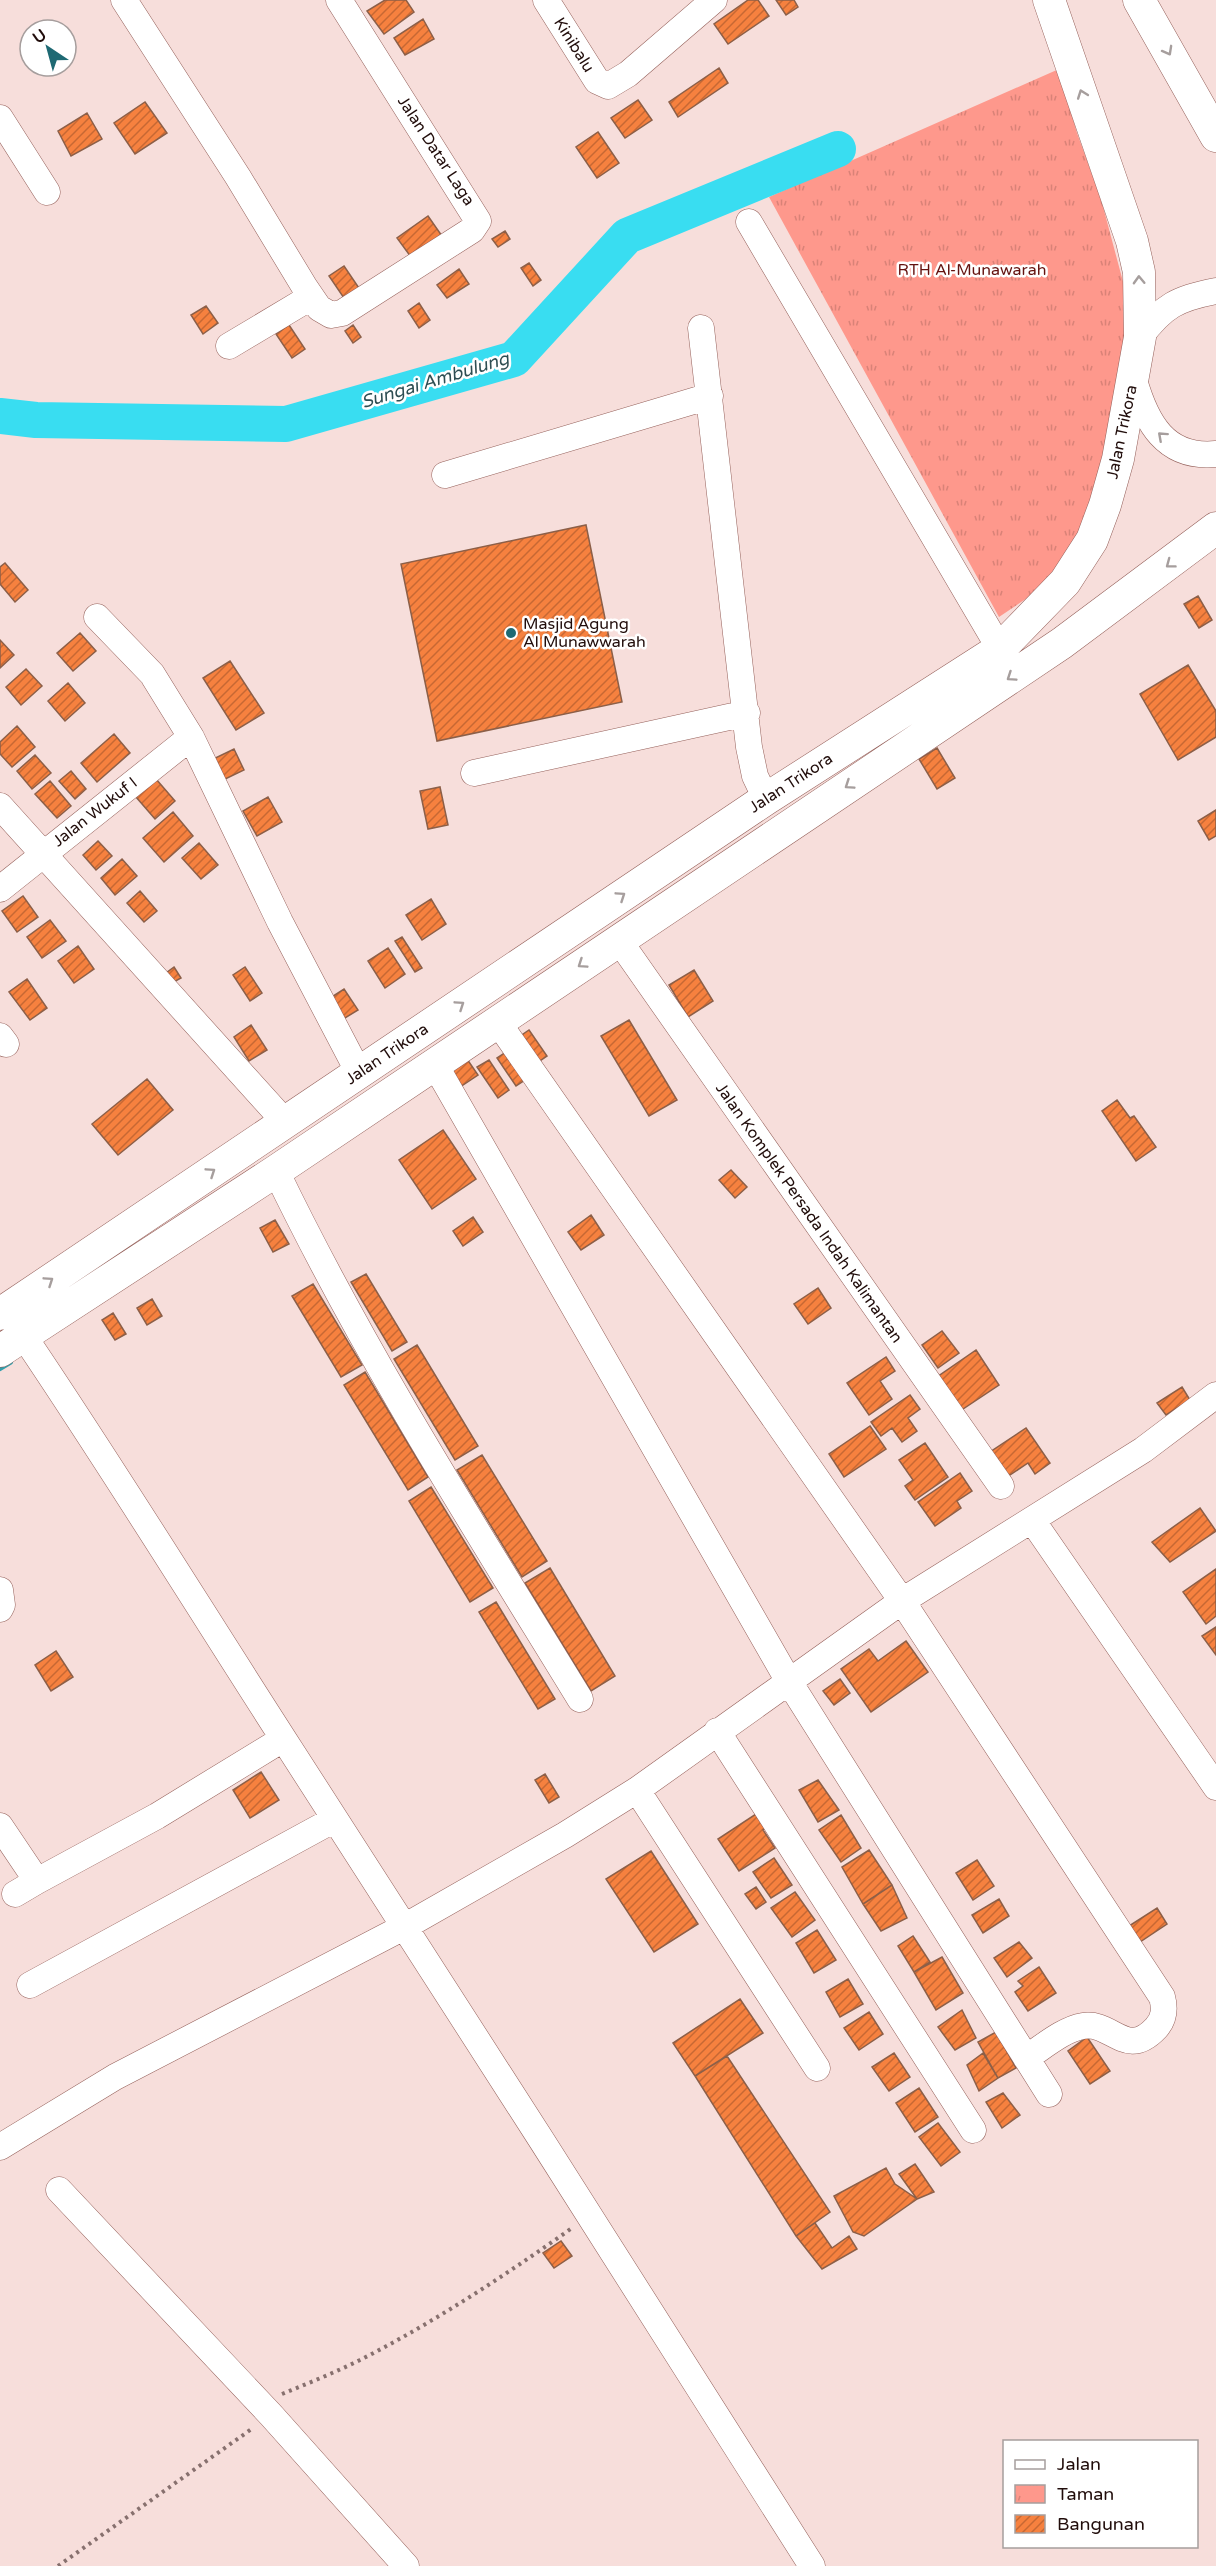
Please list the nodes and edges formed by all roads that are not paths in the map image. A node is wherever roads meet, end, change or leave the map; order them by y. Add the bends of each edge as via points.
1 (124, 0) edge
2 (339, 0) edge
3 (546, 0) edge
4 (714, 0) edge
5 (1049, 0) edge
6 (1139, 0) edge
7 (0, 118) edge
8 (1216, 136) edge
9 (47, 192) dead end
10 (749, 222) dead end
11 (1216, 291) edge
12 (311, 297) junction
13 (701, 328) dead end
14 (1140, 337) junction
15 (229, 346) dead end
16 (1134, 380) junction
17 (710, 396) junction
18 (1216, 454) edge
19 (445, 476) dead end
20 (1216, 528) edge
21 (97, 617) dead end
22 (1000, 649) junction
23 (747, 713) junction
24 (191, 736) junction
25 (474, 773) dead end
26 (766, 799) junction
27 (0, 806) edge
28 (784, 829) junction
29 (44, 853) junction
30 (0, 889) edge
31 (618, 939) junction
32 (497, 1021) junction
33 (434, 1063) junction
34 (359, 1072) junction
35 (285, 1122) junction
36 (276, 1171) junction
37 (78, 1261) junction
38 (96, 1287) junction
39 (0, 1314) edge
40 (12, 1343) edge
41 (1216, 1395) edge
42 (1001, 1486) dead end
43 (1032, 1520) junction
44 (0, 1590) edge
45 (902, 1601) junction
46 (0, 1609) edge
47 (788, 1680) junction
48 (580, 1699) dead end
49 (717, 1731) junction
50 (283, 1739) junction
51 (1216, 1787) edge
52 (637, 1790) junction
53 (335, 1819) junction
54 (0, 1826) edge
55 (37, 1881) junction
56 (15, 1894) dead end
57 (405, 1928) junction
58 (30, 1985) dead end
59 (1026, 2058) junction
60 (817, 2068) dead end
61 (1049, 2094) dead end
62 (973, 2130) dead end
63 (0, 2147) edge
64 (59, 2190) dead end
65 (406, 2566) edge
66 (812, 2566) edge

1 - 12 street
2 - 12 street, Jalan Datar Laga via 478,221 472,230 342,313 326,313
3 - 4 street, Kinibalu via 597,81 605,86 628,74
14 -> 5 main road, Jalan Trikora via 1139,272 1132,241
6 -> 8 main road
7 - 9 street
10 - 22 street
11 - 14 street via 1178,301 1157,314
12 - 15 street
13 - 17 street
14 - 16 main road, Jalan Trikora
18 -> 16 street via 1169,443 1152,428
16 - 22 main road, Jalan Trikora via 1118,459 1092,540 1065,582
17 - 19 street
17 - 23 street
20 -> 28 main road, Jalan Trikora via 1062,644
21 - 24 street via 152,674
22 - 26 main road, Jalan Trikora
23 - 25 street
23 - 26 street via 755,776
24 - 29 street, Jalan Wukuf I
24 - 34 street
26 - 28 main road
34 -> 26 main road, Jalan Trikora
27 - 29 street
28 - 31 main road, Jalan Trikora
29 - 30 street, Jalan Wukuf I
29 - 35 street
31 -> 32 main road, Jalan Trikora
31 - 42 street, Jalan Komplek Persada Indah Kalimantan
32 - 33 main road, Jalan Trikora
32 - 45 street
33 - 36 main road, Jalan Trikora
33 - 47 street
34 - 35 main road, Jalan Trikora
37 -> 35 main road, Jalan Trikora
36 - 38 main road, Jalan Trikora
36 - 48 street via 314,1249 392,1386
37 - 38 main road
39 -> 37 main road, Jalan Trikora
38 - 40 main road, Jalan Trikora
40 - 50 street via 112,1466
41 - 43 street via 1143,1450
43 - 45 street
43 - 51 street
44 - 46 street
45 - 47 street
45 - 59 street via 1164,2007 1159,2025 1137,2040 1125,2041 1094,2026 1082,2026
47 - 49 street
47 - 59 street
49 - 52 street
49 - 62 street
50 - 53 street
50 - 55 street via 157,1816
52 - 57 street
52 - 60 street
53 - 57 street
53 - 58 street
54 - 55 street
55 - 56 street
57 - 63 street via 115,2077
57 - 66 street
59 - 61 street
64 - 65 street

